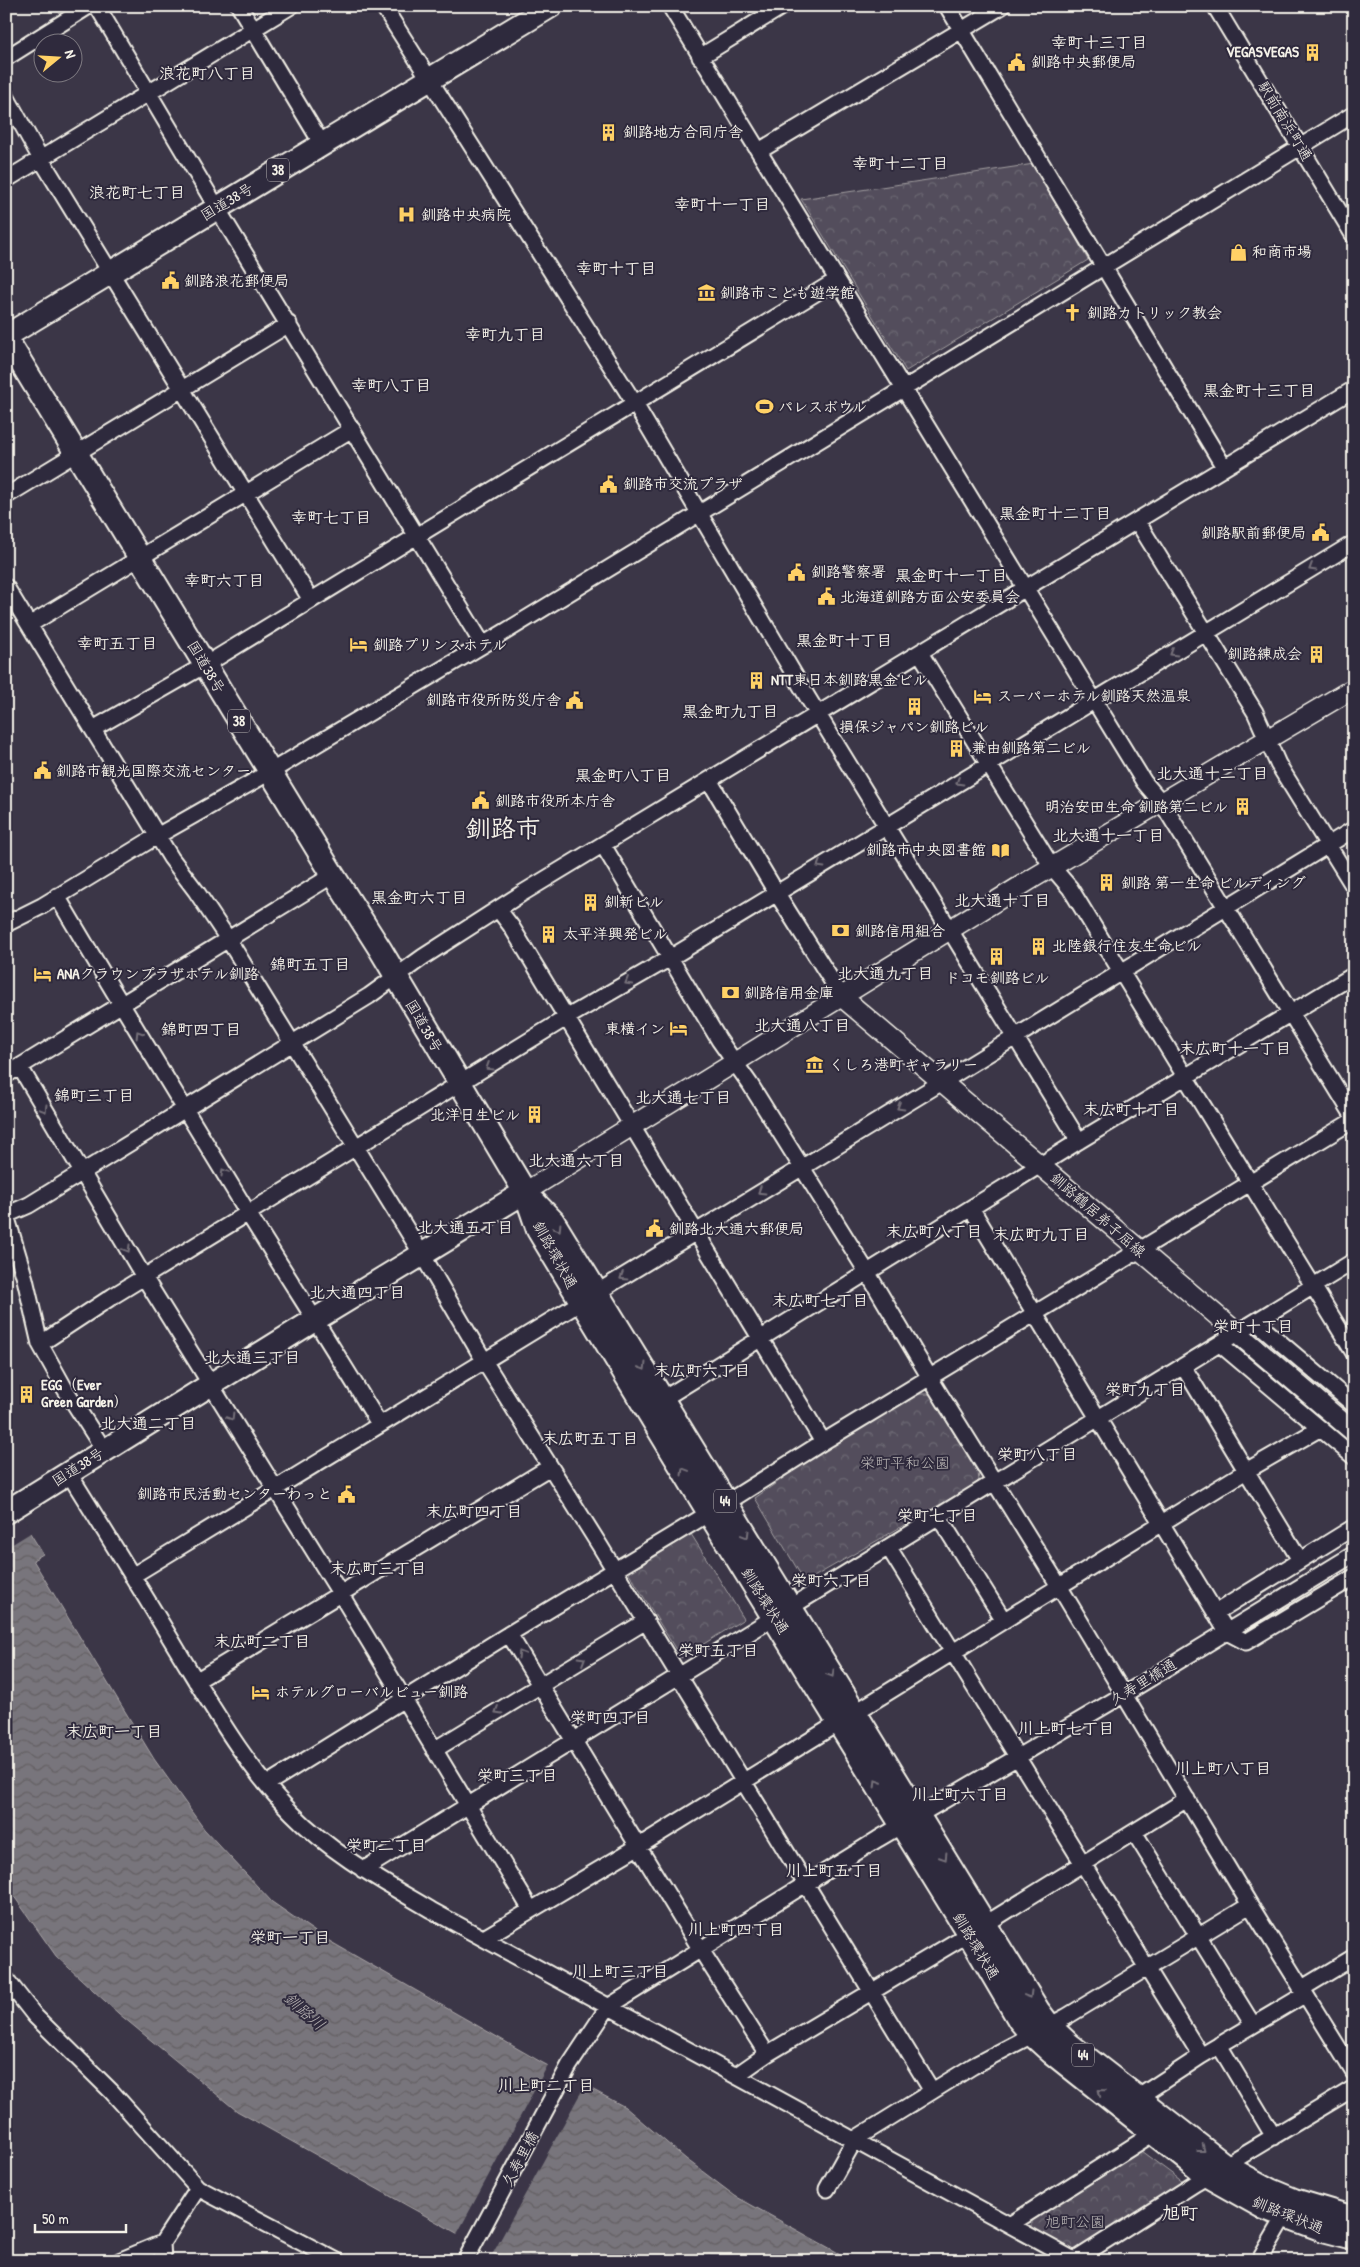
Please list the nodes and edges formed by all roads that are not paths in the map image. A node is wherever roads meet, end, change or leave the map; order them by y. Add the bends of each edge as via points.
1 (89, 6) edge
2 (97, 6) edge
3 (239, 6) edge
4 (291, 6) edge
5 (383, 6) edge
6 (670, 6) edge
7 (783, 6) edge
8 (946, 6) edge
9 (1002, 6) edge
10 (1215, 6) edge
11 (538, 9) edge
12 (253, 30) junction
13 (961, 30) junction
14 (700, 57) junction
15 (6, 58) edge
16 (429, 79) junction
17 (149, 94) junction
18 (6, 96) edge
19 (1354, 114) edge
20 (322, 144) junction
21 (1301, 146) junction
22 (759, 151) junction
23 (41, 159) junction
24 (6, 180) edge
25 (216, 208) junction
26 (1354, 236) edge
27 (1103, 266) junction
28 (111, 273) junction
29 (837, 280) junction
30 (289, 324) junction
31 (6, 337) edge
32 (182, 388) junction
33 (904, 389) junction
34 (1354, 389) edge
35 (635, 404) junction
36 (352, 430) junction
37 (76, 453) junction
38 (1224, 467) junction
39 (247, 494) junction
40 (6, 496) edge
41 (698, 514) junction
42 (1137, 521) junction
43 (416, 536) junction
44 (1354, 543) edge
45 (140, 559) junction
46 (6, 586) edge
47 (1026, 589) junction
48 (311, 600) junction
49 (30, 625) junction
50 (1208, 633) junction
51 (483, 645) junction
52 (920, 653) junction
53 (204, 665) junction
54 (1354, 688) edge
55 (1095, 700) junction
56 (818, 714) junction
57 (93, 729) junction
58 (1268, 739) junction
59 (989, 764) junction
60 (270, 772) junction
61 (708, 780) junction
62 (1162, 802) junction
63 (887, 825) junction
64 (1354, 829) edge
65 (157, 836) junction
66 (1328, 844) junction
67 (603, 845) junction
68 (1052, 867) junction
69 (333, 876) junction
70 (1354, 887) edge
71 (776, 892) junction
72 (57, 896) junction
73 (1226, 908) junction
74 (498, 909) junction
75 (6, 924) edge
76 (950, 930) junction
77 (228, 939) junction
78 (670, 958) junction
79 (1120, 972) junction
80 (1354, 975) edge
81 (396, 977) junction
82 (842, 997) junction
83 (120, 1004) junction
84 (1290, 1013) junction
85 (566, 1018) junction
86 (1016, 1037) junction
87 (292, 1044) junction
88 (736, 1063) junction
89 (13, 1071) edge
90 (1186, 1077) junction
91 (942, 1082) junction
92 (460, 1085) junction
93 (186, 1109) junction
94 (1354, 1119) edge
95 (632, 1126) junction
96 (1079, 1141) junction
97 (356, 1149) junction
98 (1040, 1165) junction
99 (802, 1166) junction
100 (82, 1172) junction
101 (1249, 1183) junction
102 (525, 1192) junction
103 (971, 1208) junction
104 (249, 1214) junction
105 (6, 1215) edge
106 (696, 1232) junction
107 (1138, 1251) junction
108 (423, 1256) junction
109 (1354, 1261) edge
110 (867, 1272) junction
111 (144, 1278) junction
112 (1312, 1286) junction
113 (589, 1297) junction
114 (1036, 1313) junction
115 (316, 1319) junction
116 (1256, 1322) junction
117 (1237, 1333) junction
118 (762, 1338) junction
119 (40, 1344) junction
120 (1220, 1344) junction
121 (1354, 1353) edge
122 (483, 1360) junction
123 (1183, 1366) junction
124 (930, 1378) junction
125 (211, 1386) junction
126 (662, 1399) junction
127 (1354, 1405) edge
128 (1098, 1417) junction
129 (379, 1424) junction
130 (1318, 1429) junction
131 (1354, 1432) edge
132 (823, 1442) junction
133 (104, 1450) junction
134 (1354, 1457) edge
135 (550, 1467) junction
136 (1246, 1471) junction
137 (68, 1472) junction
138 (995, 1482) junction
139 (275, 1488) junction
140 (718, 1508) junction
141 (12, 1509) edge
142 (939, 1517) junction
143 (1163, 1523) junction
144 (1354, 1527) edge
145 (889, 1548) junction
146 (1354, 1554) edge
147 (1300, 1560) junction
148 (615, 1571) junction
149 (132, 1576) junction
150 (1352, 1581) edge
151 (1059, 1586) junction
152 (340, 1593) junction
153 (783, 1613) junction
154 (1215, 1613) junction
155 (646, 1621) junction
156 (1004, 1621) junction
157 (1227, 1632) junction
158 (509, 1634) junction
159 (953, 1652) junction
160 (680, 1676) junction
161 (196, 1681) junction
162 (540, 1686) junction
163 (1123, 1694) junction
164 (403, 1700) junction
165 (847, 1717) junction
166 (573, 1741) junction
167 (434, 1750) junction
168 (1018, 1756) junction
169 (744, 1781) junction
170 (267, 1784) junction
171 (1187, 1799) junction
172 (467, 1805) junction
173 (910, 1820) junction
174 (1134, 1832) junction
175 (639, 1846) junction
176 (1082, 1864) junction
177 (363, 1870) junction
178 (806, 1884) junction
179 (1250, 1905) junction
180 (531, 1910) junction
181 (977, 1928) junction
182 (1197, 1937) junction
183 (484, 1938) junction
184 (701, 1950) junction
185 (1354, 1957) edge
186 (1146, 1968) junction
187 (6, 1979) edge
188 (870, 1992) junction
189 (1303, 1992) junction
190 (608, 2007) junction
191 (1253, 2025) junction
192 (1040, 2030) junction
193 (1218, 2046) junction
194 (767, 2054) junction
195 (1201, 2056) junction
196 (569, 2066) joint
197 (1354, 2073) edge
198 (737, 2075) junction
199 (1354, 2088) edge
200 (932, 2091) junction
201 (1130, 2103) junction
202 (1162, 2128) junction
203 (1274, 2137) junction
204 (854, 2139) junction
205 (1216, 2171) junction
206 (198, 2188) junction
207 (827, 2189) dead end
208 (1290, 2209) junction
209 (1354, 2218) edge
210 (1011, 2224) junction
211 (1354, 2238) edge
212 (162, 2243) junction
213 (468, 2256) edge
214 (1076, 2260) edge
215 (119, 2261) edge
216 (163, 2261) edge
217 (337, 2261) edge
218 (1259, 2261) edge

1 - 15 street
2 - 17 street
3 - 12 street
4 - 12 street
5 - 16 street
6 - 14 street
7 - 14 street
8 - 13 street
9 - 13 street
10 - 21 street, 駅前南浜町通
11 - 16 highway, 国道38号 / 38
12 - 17 street
12 - 20 street
13 - 22 street
13 - 27 street
14 - 22 street
16 - 20 highway, 国道38号 / 38
16 - 35 street
17 - 23 street
17 - 25 street
18 - 23 street
19 - 21 street
20 - 25 highway, 国道38号 / 38
21 - 26 street, 駅前南浜町通
21 - 27 street
22 - 29 street
23 - 24 street
23 - 28 street
25 - 28 highway, 国道38号 / 38
25 - 30 street
27 - 33 street
27 - 38 street
28 - 31 highway, 国道38号 / 38
28 - 32 street
29 - 33 street
29 - 35 street
30 - 32 street
30 - 36 street
31 - 37 highway, 国道38号 / 38
32 - 37 street
32 - 39 street
33 - 41 street
33 - 47 street
34 - 38 street
35 - 41 street
35 - 43 street
36 - 39 street
36 - 43 street
37 - 40 street
37 - 45 highway, 国道38号 / 38
38 - 42 street
39 - 45 street
39 - 48 street
41 - 51 street
41 - 56 street
42 - 47 street
42 - 50 street
43 - 48 street
43 - 51 street
44 -> 50 street
45 - 49 street
45 - 53 highway, 国道38号 / 38
46 - 49 street
47 - 52 street
47 - 55 street
48 - 53 street
49 - 57 street
50 -> 55 street
50 - 58 street
51 - 60 street
52 - 56 street
52 - 59 street
53 - 57 street
53 - 60 highway, 国道38号 / 38
54 - 58 main road
55 - 59 street
55 - 62 street via 1144,782
56 - 61 street
56 - 63 street
57 - 65 street
58 - 62 main road
58 - 66 street via 1278,764
59 -> 63 street
59 - 68 street
60 - 65 street
60 - 69 highway, 国道38号 / 38
61 - 67 street
61 - 71 street
62 - 68 main road
62 - 73 street
63 -> 71 street
63 - 76 street
64 - 66 street
65 - 72 street
65 - 77 street
66 - 70 street
66 - 73 street
67 - 74 street
67 - 78 street
68 - 76 main road
68 - 79 street via 1070,888
69 - 77 street
69 - 81 highway, 国道38号 / 38
71 - 78 street
71 - 82 street
72 - 75 street
72 - 83 street
73 - 79 street
73 - 84 street
74 - 81 street
74 - 85 street
76 - 82 main road
76 - 86 street
77 - 83 street
77 - 87 street
78 -> 85 street
78 - 88 street
79 - 86 street
79 - 90 street
80 - 84 street
81 - 87 street
81 - 92 highway, 国道38号 / 38
82 - 88 main road
82 - 91 main road, 釧路鶴居弟子屈線
83 - 89 street
93 -> 83 street
84 - 90 street
84 - 94 street
85 -> 92 street
85 - 95 street
86 - 91 street
86 - 96 street
87 - 93 street
87 - 97 street
88 - 95 main road
88 - 99 street
89 -> 100 street
90 - 96 street
90 - 101 street
91 - 98 main road, 釧路鶴居弟子屈線
91 -> 99 street
92 - 97 street
92 - 102 highway, 国道38号 / 38
93 - 100 street
104 -> 93 street
94 - 101 street
95 - 102 main road
95 - 106 street
96 - 98 street
97 - 104 street
97 - 108 street
98 - 103 street
98 - 107 main road, 釧路鶴居弟子屈線
99 -> 106 street
99 - 110 street
100 - 105 street via 24,1208
100 -> 111 street
101 - 107 street
101 - 112 street
102 - 108 highway, 国道38号
102 - 113 highway, 釧路環状通 / 44 via 538,1230
103 - 110 street
103 - 114 street
104 - 111 street
104 - 115 street
105 - 119 street
106 -> 113 street
106 - 118 street
107 - 114 street
107 - 117 main road, 釧路鶴居弟子屈線
108 - 115 highway, 国道38号
108 - 122 street
109 - 112 street
110 - 118 street
110 - 124 street
111 - 119 street
111 - 125 street
112 - 116 street
112 - 121 street
113 - 122 street
113 -> 126 highway, 釧路環状通 / 44
140 -> 113 highway, 釧路環状通 / 44
114 - 124 street
114 - 128 street
115 - 125 highway, 国道38号
115 - 129 street
116 - 117 street
116 - 127 street
117 - 120 street
117 - 131 main road, 釧路鶴居弟子屈線
118 - 126 street
118 - 132 street
119 - 133 street
120 - 123 street
120 - 130 street
122 - 129 street
122 - 135 street
123 - 128 street
123 - 136 street
124 - 132 street
124 - 138 street
125 - 133 highway, 国道38号
125 -> 139 street
126 - 140 highway, 釧路環状通 / 44
128 - 138 street
128 - 143 street
129 - 139 street
130 - 134 street
130 - 136 street
132 - 140 street
133 - 137 highway, 国道38号
135 - 148 street
135 - 152 street
136 - 143 street
136 - 147 street
137 - 141 highway, 国道38号
137 - 149 street
138 - 142 street
138 - 151 street
139 - 149 street
139 - 152 street
140 - 148 street
140 - 153 highway, 釧路環状通 / 44
142 - 145 street
142 - 156 street
143 - 151 street
143 - 154 street
144 - 147 street
145 - 153 street
145 - 159 street
146 - 157 street, 久寿里橋通
147 - 154 street
148 - 155 street
148 - 158 street
149 - 161 street
150 - 157 street via 1246,1642
151 - 156 street
151 - 163 street
152 - 161 street
152 - 164 street
153 - 160 street
153 - 165 highway, 釧路環状通 / 44
154 - 157 street
155 - 160 street
162 -> 155 street
156 - 159 street
157 - 163 street, 久寿里橋通
162 -> 158 street
158 - 164 street
159 - 165 street
159 - 168 street
160 - 166 street
160 - 169 street
161 - 170 street
162 - 166 street
162 -> 167 street
163 - 168 street, 久寿里橋通
163 - 171 street
164 - 167 street
164 - 170 street
165 - 169 street
165 - 173 highway, 釧路環状通 / 44
166 - 172 street
166 - 175 street
167 - 172 street
168 - 173 street, 久寿里橋通
168 - 176 street
169 - 175 street
169 - 178 street
170 - 177 street via 292,1814
171 - 174 street
171 - 179 street
172 - 177 street
172 - 180 street
173 - 178 street, 久寿里橋通
173 - 181 highway, 釧路環状通 / 44
174 - 176 street
174 - 182 street
175 - 180 street
175 - 184 street
176 - 181 street
176 - 186 street
177 - 183 street
178 - 184 street, 久寿里橋通
178 - 188 street
179 - 182 street
179 - 189 street
180 - 183 street
181 - 188 street
181 - 192 highway, 釧路環状通 / 44 via 1038,2010
182 - 186 street
182 - 191 street
183 - 190 street
184 - 190 street, 久寿里橋通
184 - 194 street
185 - 189 street
186 - 192 street
186 - 195 street
187 - 206 street via 36,2016 111,2091
188 - 194 street
188 - 200 street
189 - 191 street
189 - 197 street
190 - 196 street, 久寿里橋通
190 - 198 street
191 - 193 street
192 - 200 street
192 - 201 highway, 釧路環状通 / 44 via 1069,2044
193 - 195 street
193 - 203 street
194 - 198 street
195 - 201 street
196 - 213 street, 久寿里橋
198 - 204 street
199 - 203 street
200 - 204 street
201 - 202 highway, 釧路環状通 / 44
202 - 205 highway, 釧路環状通 / 44
202 - 210 street
203 - 205 street
204 - 207 street
204 - 210 street
205 - 208 highway, 釧路環状通 / 44 via 1270,2190
205 - 214 street
206 - 212 street
206 - 217 street
208 - 209 highway, 釧路環状通 / 44
208 - 211 highway, 釧路環状通 / 44 via 1323,2230
208 - 218 street
210 - 214 street
212 - 215 street
212 - 216 street

